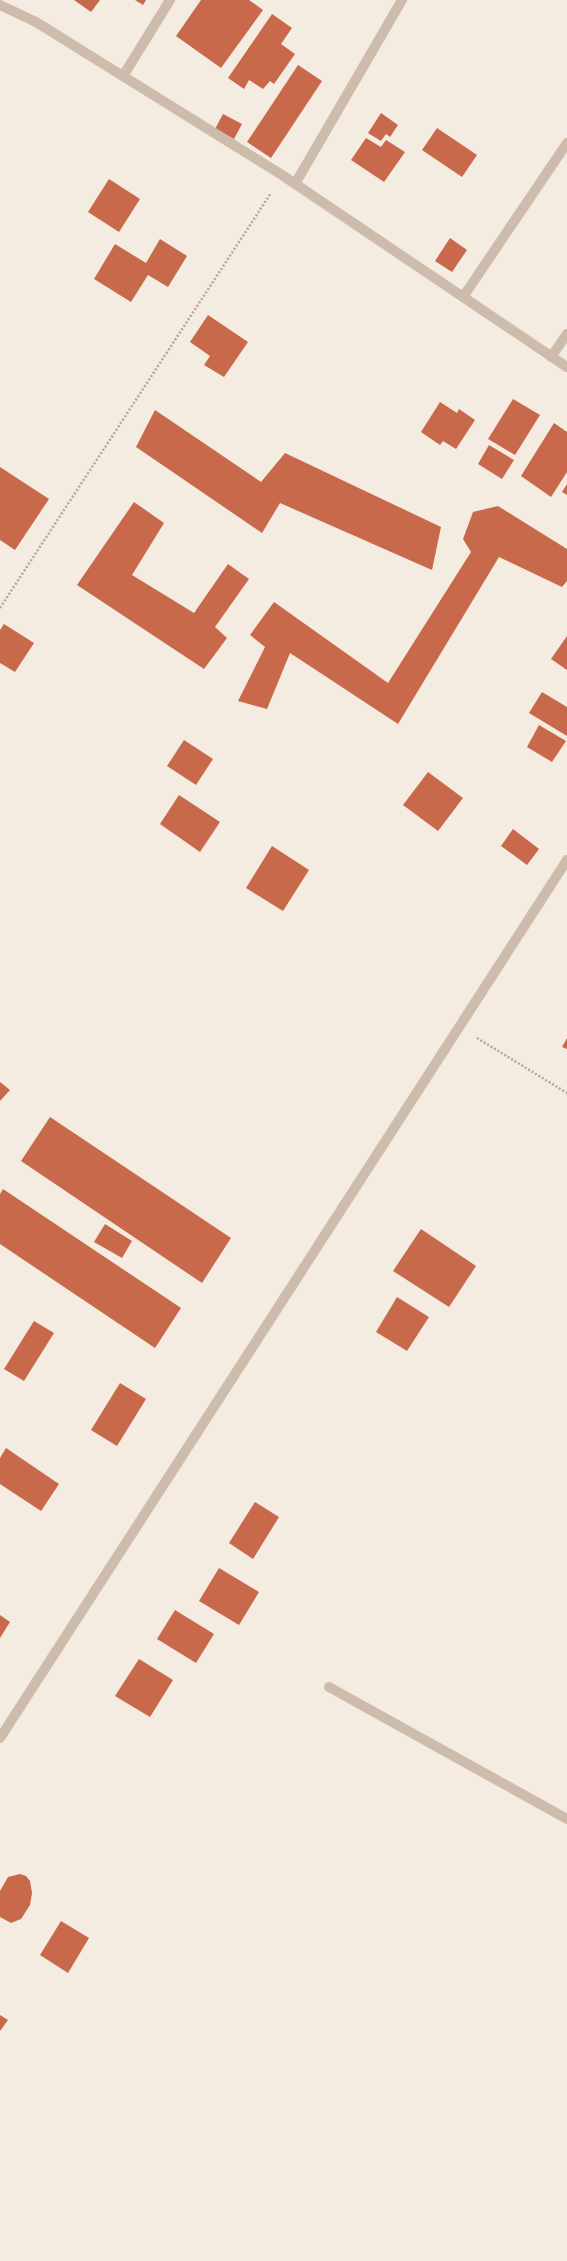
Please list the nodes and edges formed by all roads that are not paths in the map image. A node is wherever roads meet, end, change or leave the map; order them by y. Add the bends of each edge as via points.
1 (170, 0) edge
2 (402, 0) edge
3 (0, 5) edge
4 (123, 76) junction
5 (567, 143) edge
6 (295, 184) junction
7 (463, 297) junction
8 (567, 334) edge
9 (551, 356) junction
10 (567, 367) edge
11 (567, 860) edge
12 (330, 1688) dead end
13 (0, 1738) edge
14 (567, 1819) edge

1 - 4 street
2 - 6 street
3 - 4 street via 36,22
4 - 6 street
5 - 7 street
6 - 7 street
7 - 9 street
8 - 9 street
9 - 10 street
11 - 13 street
12 - 14 street

